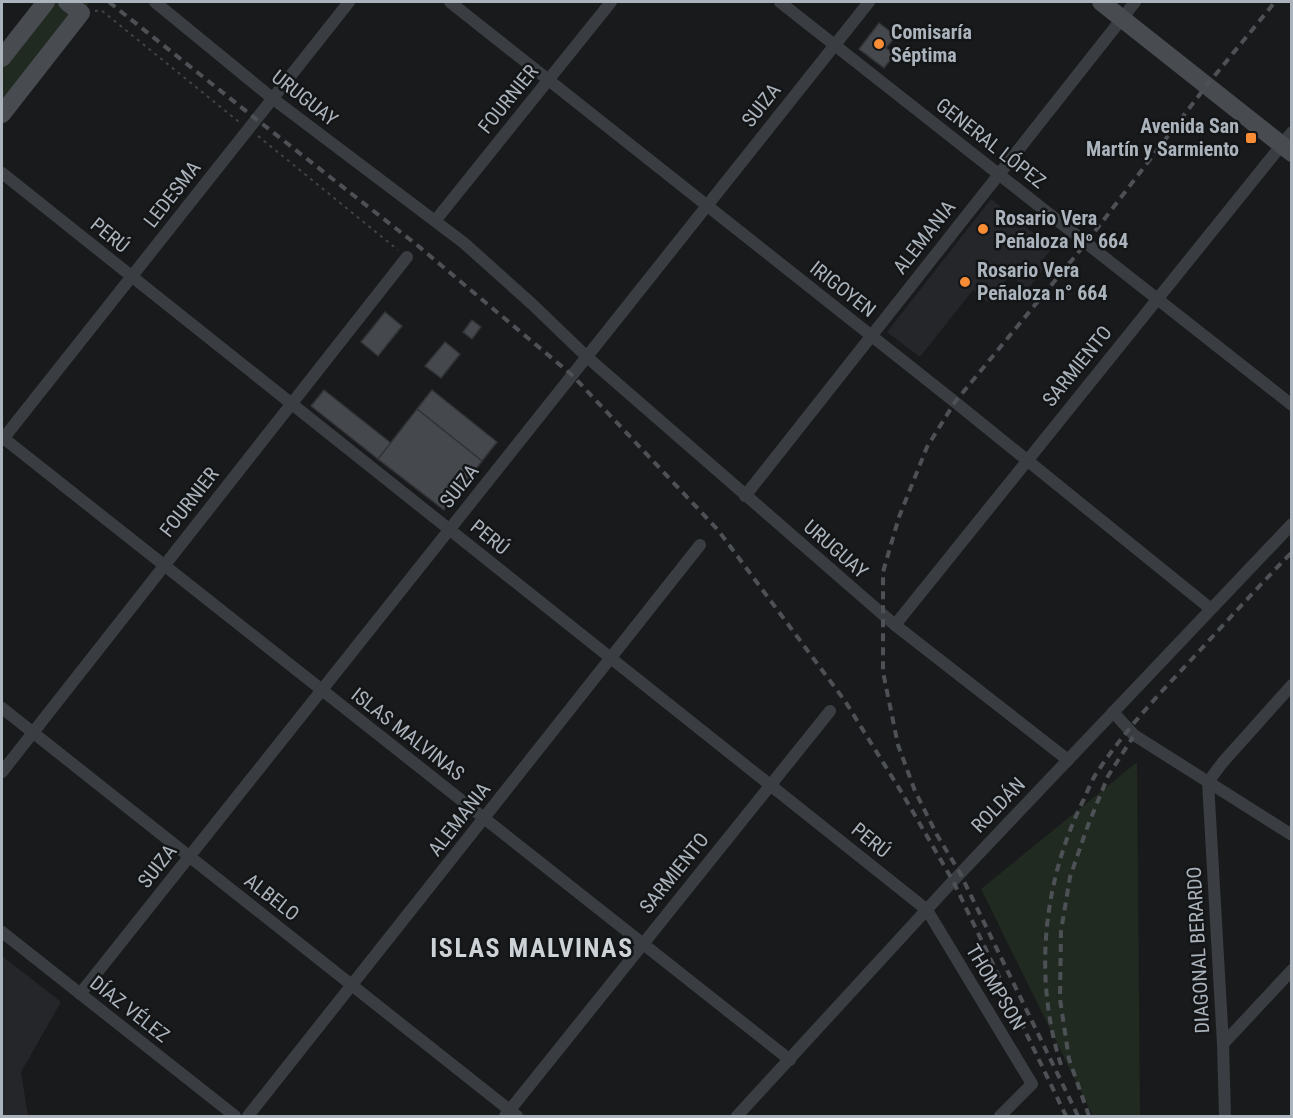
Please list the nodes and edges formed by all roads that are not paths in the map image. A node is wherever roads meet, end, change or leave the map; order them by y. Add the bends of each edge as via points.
1 (46, 2) edge
2 (155, 2) edge
3 (349, 2) edge
4 (450, 2) edge
5 (611, 2) edge
6 (780, 2) edge
7 (868, 2) edge
8 (1101, 2) edge
9 (1135, 2) edge
10 (74, 7) edge
11 (1122, 18) junction
12 (834, 45) junction
13 (2, 58) edge
14 (548, 80) junction
15 (272, 99) junction
16 (2, 114) edge
17 (1288, 143) edge
18 (2, 173) edge
19 (999, 174) junction
20 (706, 206) junction
21 (435, 221) junction
22 (407, 257) dead end
23 (131, 277) junction
24 (1156, 299) junction
25 (871, 336) junction
26 (587, 357) junction
27 (291, 404) junction
28 (1292, 405) edge
29 (2, 438) edge
30 (1026, 460) junction
31 (745, 496) junction
32 (1292, 524) edge
33 (449, 530) junction
34 (700, 545) dead end
35 (164, 566) junction
36 (1211, 609) junction
37 (895, 625) junction
38 (610, 658) junction
39 (1292, 685) edge
40 (322, 690) junction
41 (2, 708) edge
42 (830, 711) dead end
43 (1113, 712) junction
44 (33, 732) junction
45 (1068, 760) junction
46 (2, 772) edge
47 (1208, 782) junction
48 (770, 785) junction
49 (484, 819) junction
50 (1292, 835) edge
51 (189, 857) junction
52 (927, 910) junction
53 (2, 932) edge
54 (643, 944) junction
55 (1292, 970) edge
56 (352, 985) junction
57 (80, 994) junction
58 (1223, 1044) junction
59 (790, 1060) junction
60 (510, 1114) edge
61 (741, 1115) edge
62 (235, 1116) edge
63 (248, 1116) edge
64 (1000, 1116) edge
65 (1225, 1116) edge

1 - 13 main road
2 - 15 street, URUGUAY
3 - 15 street, LEDESMA
4 - 14 street, IRIGOYEN
5 - 14 street, FOURNIER
6 - 12 street, GENERAL LÓPEZ
7 - 12 street, SUIZA
8 - 11 main road
9 - 11 street, ALEMANIA
10 - 16 main road
11 - 17 main road
11 - 19 street, ALEMANIA
12 - 19 street, GENERAL LÓPEZ
12 - 20 street, SUIZA
14 - 20 street, IRIGOYEN
14 - 21 street, FOURNIER
15 - 21 street, URUGUAY
15 - 23 street, LEDESMA
17 - 24 street, SARMIENTO
18 - 23 street, PERÚ
19 - 24 street, GENERAL LÓPEZ
19 - 25 street, ALEMANIA
20 - 25 street, IRIGOYEN
20 - 26 street, SUIZA
21 - 26 street, URUGUAY
22 - 27 street, FOURNIER
23 - 27 street, PERÚ
23 - 29 street, LEDESMA
24 - 28 street, GENERAL LÓPEZ
24 - 30 street, SARMIENTO
25 - 30 street, IRIGOYEN
25 - 31 street, ALEMANIA
26 - 31 street, URUGUAY
26 - 33 street, SUIZA
27 - 33 street, PERÚ
27 - 35 street, FOURNIER
29 - 35 street, ISLAS MALVINAS
30 - 36 street, IRIGOYEN
30 - 37 street, SARMIENTO
31 - 37 street, URUGUAY
32 - 36 street, ROLDÁN
33 - 38 street, PERÚ
33 - 40 street, SUIZA
34 - 38 street, ALEMANIA
35 - 40 street, ISLAS MALVINAS
35 - 44 street, FOURNIER
36 - 43 street, ROLDÁN
37 - 45 street, URUGUAY
38 - 48 street, PERÚ
38 - 49 street, ALEMANIA
39 - 47 street
40 - 49 street, ISLAS MALVINAS
40 - 51 street, SUIZA
41 - 44 street, ALBELO
42 - 48 street, SARMIENTO
43 - 45 street, ROLDÁN
43 - 47 street via 1134,735
44 - 46 street, FOURNIER
44 - 51 street, ALBELO
45 - 52 street, ROLDÁN
47 - 50 street
47 - 58 street, DIAGONAL BERARDO
48 - 52 street, PERÚ
48 - 54 street, SARMIENTO
49 - 54 street, ISLAS MALVINAS
49 - 56 street, ALEMANIA
51 - 56 street, ALBELO
51 - 57 street, SUIZA
52 - 59 street, ROLDÁN
52 - 64 street, THOMPSON via 1032,1084
53 - 57 street, DÍAZ VÉLEZ
54 - 59 street, ISLAS MALVINAS
54 - 60 street, SARMIENTO
55 - 58 street
56 - 60 street, ALBELO
56 - 63 street, ALEMANIA
57 - 62 street, DÍAZ VÉLEZ
58 - 65 street, DIAGONAL BERARDO
59 - 61 street, ROLDÁN

